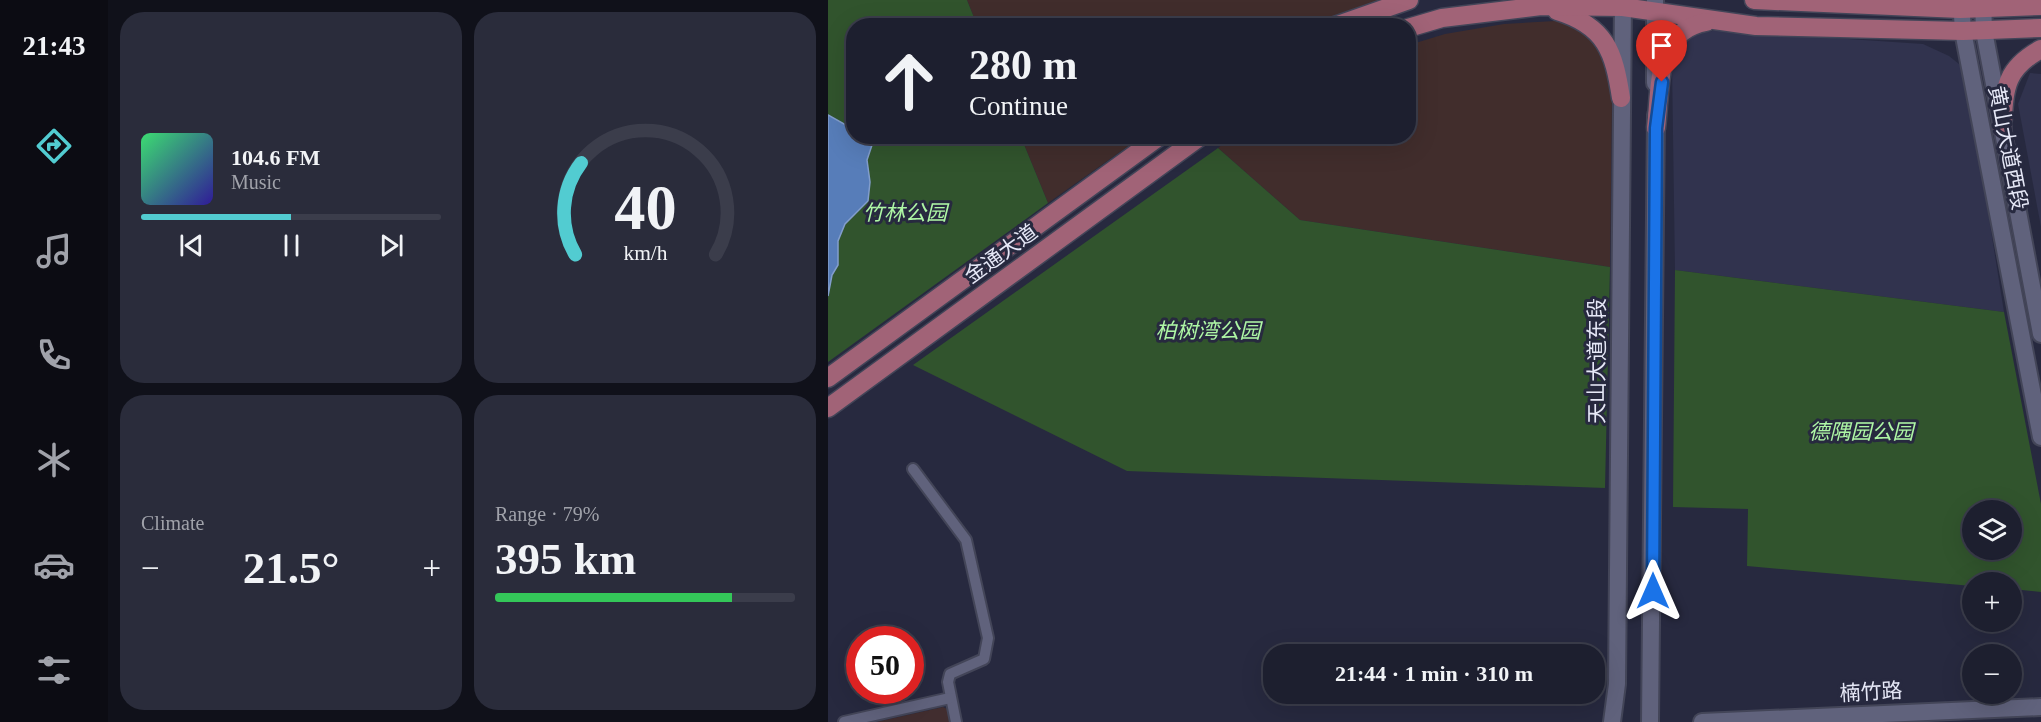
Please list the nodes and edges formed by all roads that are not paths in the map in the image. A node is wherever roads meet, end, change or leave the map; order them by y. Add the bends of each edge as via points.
1 (1409, 0) edge
2 (1754, 0) edge
3 (1623, 4) edge
4 (1961, 4) edge
5 (1983, 4) edge
6 (1541, 6) junction
7 (1655, 6) edge
8 (2041, 6) edge
9 (1358, 18) edge
10 (1716, 20) junction
11 (1416, 26) edge
12 (2041, 28) edge
13 (1963, 31) junction
14 (1984, 31) junction
15 (2041, 49) edge
16 (1621, 98) junction
17 (1656, 128) junction
18 (2002, 129) junction
19 (1149, 144) edge
20 (1189, 144) edge
21 (2041, 334) edge
22 (828, 378) edge
23 (828, 408) edge
24 (2041, 437) edge
25 (913, 469) dead end
26 (950, 699) junction
27 (2041, 707) edge
28 (844, 722) edge
29 (956, 722) edge
30 (1612, 722) edge
31 (1650, 722) edge
32 (1702, 722) edge

1 - 9 main road
2 - 4 main road
3 - 6 main road
3 - 7 main road
3 - 16 main road, 天山大道东段
4 - 5 main road
4 - 13 main road, 黄山大道西段
5 - 8 main road
5 - 14 main road, 黄山大道西段
6 - 11 main road via 1442,18
6 - 16 main road via 1582,21 1607,43 1614,57
7 - 10 main road
7 - 17 main road
10 - 13 main road via 1756,26
10 - 17 main road via 1686,28 1669,45
12 - 14 main road
13 - 14 main road
13 - 24 main road, 黄山大道西段
14 - 18 main road, 黄山大道西段
15 - 18 main road via 2011,74 2005,88
16 - 30 main road, 天山大道东段 via 1617,684
17 - 31 main road
18 - 21 main road, 黄山大道西段
19 - 22 main road, 金通大道
20 - 23 main road, 金通大道
25 - 26 street via 966,540 988,638 984,659 950,674
26 - 28 street
26 - 29 street
27 - 32 main road, 楠竹路

